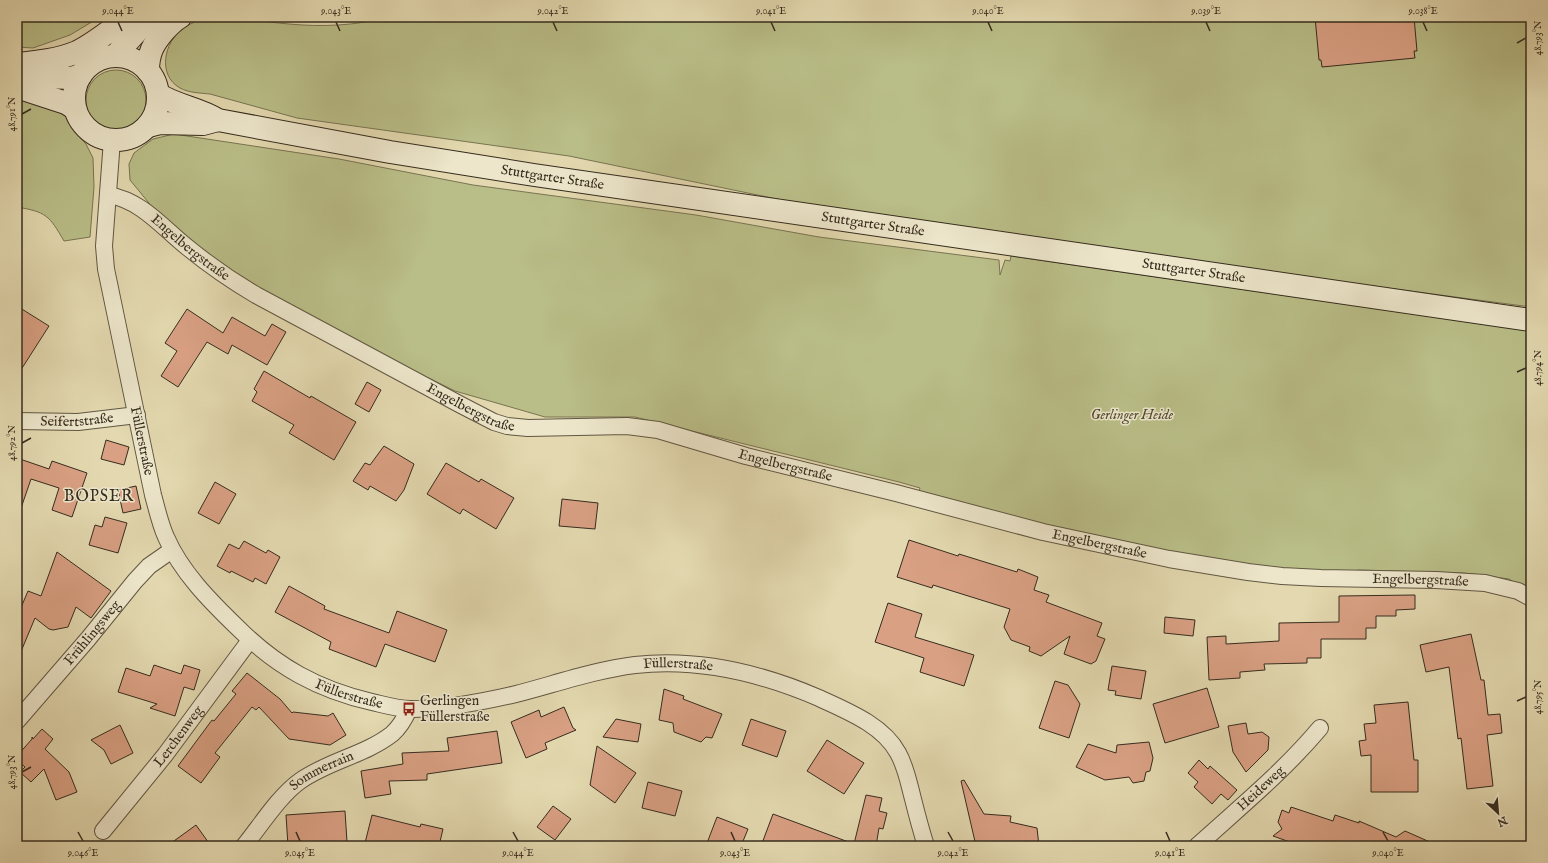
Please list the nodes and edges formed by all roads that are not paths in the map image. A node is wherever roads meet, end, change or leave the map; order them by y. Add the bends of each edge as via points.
1 (128, 17) edge
2 (150, 17) edge
3 (180, 17) edge
4 (116, 56) junction
5 (17, 64) edge
6 (148, 71) junction
7 (81, 74) junction
8 (17, 76) edge
9 (17, 87) edge
10 (158, 94) junction
11 (74, 108) junction
12 (218, 120) junction
13 (148, 126) junction
14 (112, 140) junction
15 (109, 195) junction
16 (1531, 320) edge
17 (137, 415) junction
18 (17, 421) edge
19 (172, 550) junction
20 (1524, 594) edge
21 (250, 640) junction
22 (409, 709) junction
23 (17, 721) edge
24 (1320, 728) dead end
25 (104, 831) dead end
26 (244, 846) edge
27 (926, 846) edge
28 (1198, 846) edge

1 - 5 main road via 77,52 56,59
2 - 4 main road
3 - 6 main road via 152,48
4 - 6 main road via 139,63
4 - 7 main road via 96,61
6 - 10 main road
7 - 8 main road via 70,78
7 - 11 main road via 74,90
9 - 11 main road
10 - 12 main road, Stuttgarter Straße via 208,113
10 - 13 main road via 157,111
11 - 14 main road via 78,118 92,133
12 - 13 main road, Stuttgarter Straße via 203,124 160,123
12 - 16 main road, Stuttgarter Straße via 390,152 534,175
13 - 14 main road via 132,137
14 - 15 street, Füllerstraße
15 - 17 street, Füllerstraße via 104,246 106,269
15 - 20 street, Engelbergstraße via 125,198 137,204 187,247 235,283 461,405 507,426 552,429 627,426 658,430 739,454 1043,532 1132,552 1248,572 1320,578 1467,581 1503,586
17 - 18 street, Seifertstraße via 78,422
17 - 19 street, Füllerstraße via 153,495
19 - 21 street, Füllerstraße via 211,601
19 - 23 street, Frühlingsweg via 149,566 135,581
21 - 22 street, Füllerstraße via 284,666 317,685 355,698
21 - 25 street, Lerchenweg
22 - 26 street, Sommerrain via 403,722 393,733 298,782
22 - 27 street, Füllerstraße via 450,707 485,701 634,666 691,664 721,667 755,675 800,690 845,710 874,727 888,739 904,766
24 - 28 street, Heideweg via 1281,772

